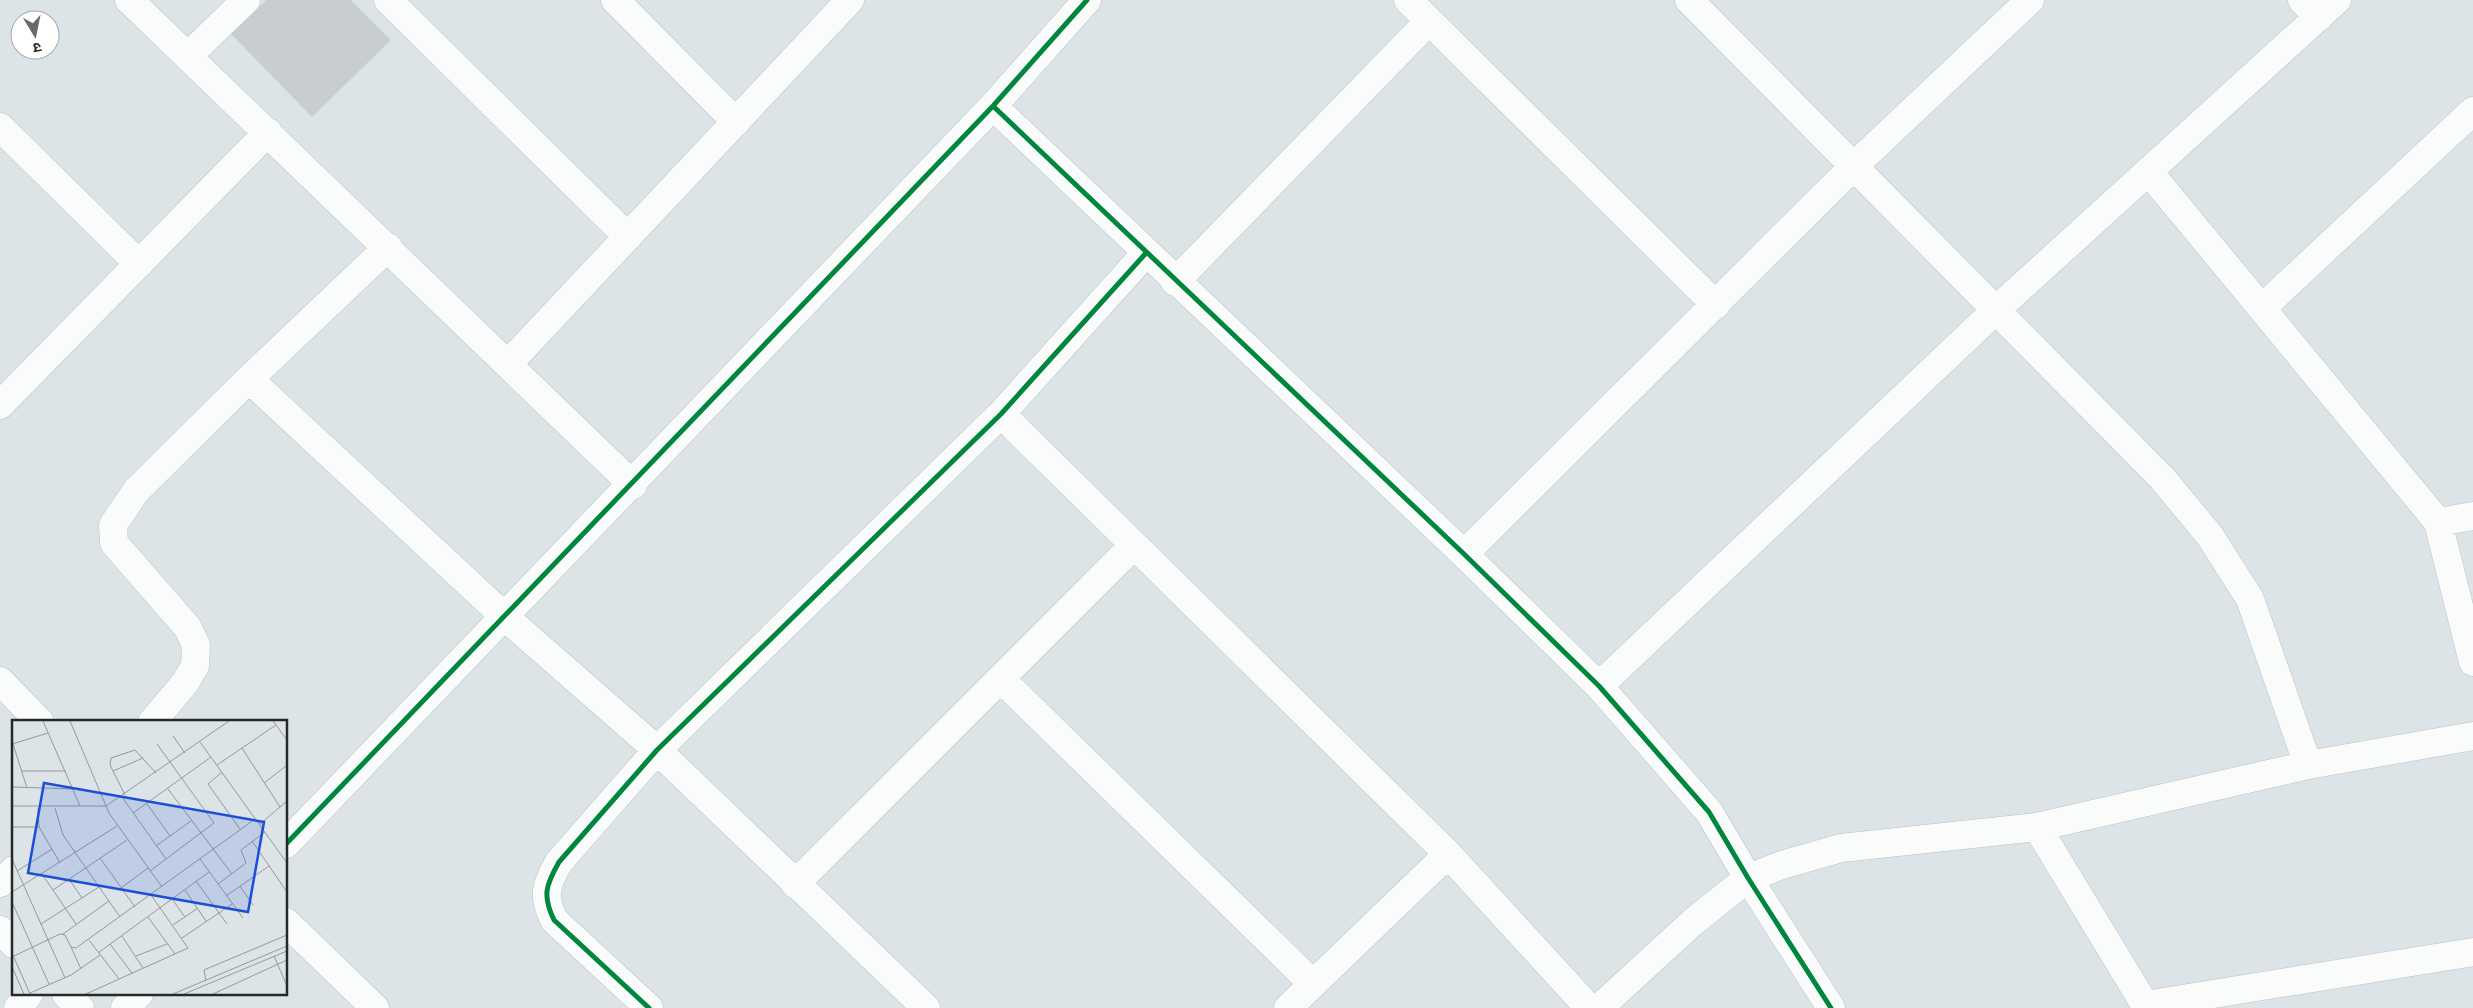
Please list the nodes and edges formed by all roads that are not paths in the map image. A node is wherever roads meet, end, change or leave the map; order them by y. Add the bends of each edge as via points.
1 (129, 0) edge
2 (246, 0) edge
3 (388, 0) edge
4 (615, 0) edge
5 (850, 0) edge
6 (1087, 0) edge
7 (1408, 0) edge
8 (1689, 0) edge
9 (2016, 4) edge
10 (2319, 6) edge
11 (1429, 22) junction
12 (188, 56) junction
13 (993, 106) junction
14 (2473, 111) edge
15 (736, 122) junction
16 (0, 127) edge
17 (268, 132) junction
18 (1854, 166) junction
19 (2149, 172) junction
20 (628, 237) junction
21 (388, 247) junction
22 (1146, 253) junction
23 (140, 264) junction
24 (1175, 282) junction
25 (1716, 305) junction
26 (2262, 308) junction
27 (1997, 309) junction
28 (508, 364) junction
29 (249, 379) junction
30 (0, 405) edge
31 (1001, 414) junction
32 (632, 485) junction
33 (2473, 516) edge
34 (2438, 522) junction
35 (1134, 545) junction
36 (1464, 554) junction
37 (505, 617) junction
38 (2473, 662) edge
39 (1001, 679) junction
40 (0, 681) edge
41 (1599, 686) junction
42 (38, 720) edge
43 (154, 720) edge
44 (2473, 736) edge
45 (657, 750) junction
46 (2308, 765) junction
47 (2037, 827) junction
48 (288, 842) edge
49 (1448, 854) junction
50 (12, 872) edge
51 (1748, 878) junction
52 (0, 883) edge
53 (795, 884) junction
54 (288, 924) edge
55 (0, 930) edge
56 (12, 942) edge
57 (2473, 952) edge
58 (1312, 983) junction
59 (27, 996) edge
60 (68, 996) edge
61 (137, 996) edge
62 (2146, 1006) edge
63 (18, 1008) edge
64 (80, 1008) edge
65 (125, 1008) edge
66 (375, 1008) edge
67 (649, 1008) edge
68 (926, 1008) edge
69 (1288, 1008) edge
70 (1589, 1008) edge
71 (1599, 1008) edge
72 (1831, 1008) edge

1 - 12 street
2 - 12 street
3 - 20 street
4 - 15 street
5 - 15 street
6 - 13 street
7 - 11 street
8 - 18 street
9 - 18 street
10 - 19 street
11 - 24 street
11 - 25 street
12 - 17 street
13 - 22 street
13 - 32 street
14 - 26 street
15 - 20 street
16 - 23 street
17 - 21 street
17 - 23 street
18 - 25 street
18 - 27 street
19 - 26 street
19 - 27 street
20 - 28 street
21 - 28 street
21 - 29 street
22 - 24 street
22 - 31 street
23 - 30 street
24 - 36 street
25 - 36 street
26 - 34 street
27 - 41 street
27 - 46 street via 2162,478 2210,536 2250,599
28 - 32 street
29 - 37 street
29 - 43 street via 136,491 113,525 114,544 188,628 196,645 194,666 186,683
31 - 35 street
31 - 45 street
32 - 37 street
33 - 34 street
34 - 38 street
35 - 39 street
35 - 49 street
36 - 41 street
37 - 45 street
37 - 48 street
39 - 53 street
39 - 58 street
40 - 42 street
41 - 51 street via 1709,812
44 - 46 street
45 - 53 street
45 - 67 street via 559,862 548,882 546,903 554,920
46 - 47 street
47 - 51 street via 1841,848
47 - 62 street
49 - 58 street
49 - 70 street
50 - 52 street
51 - 71 street via 1693,922
51 - 72 street
53 - 68 street
54 - 66 street
55 - 56 street
57 - 62 street
58 - 69 street
59 - 63 street
60 - 64 street
61 - 65 street

